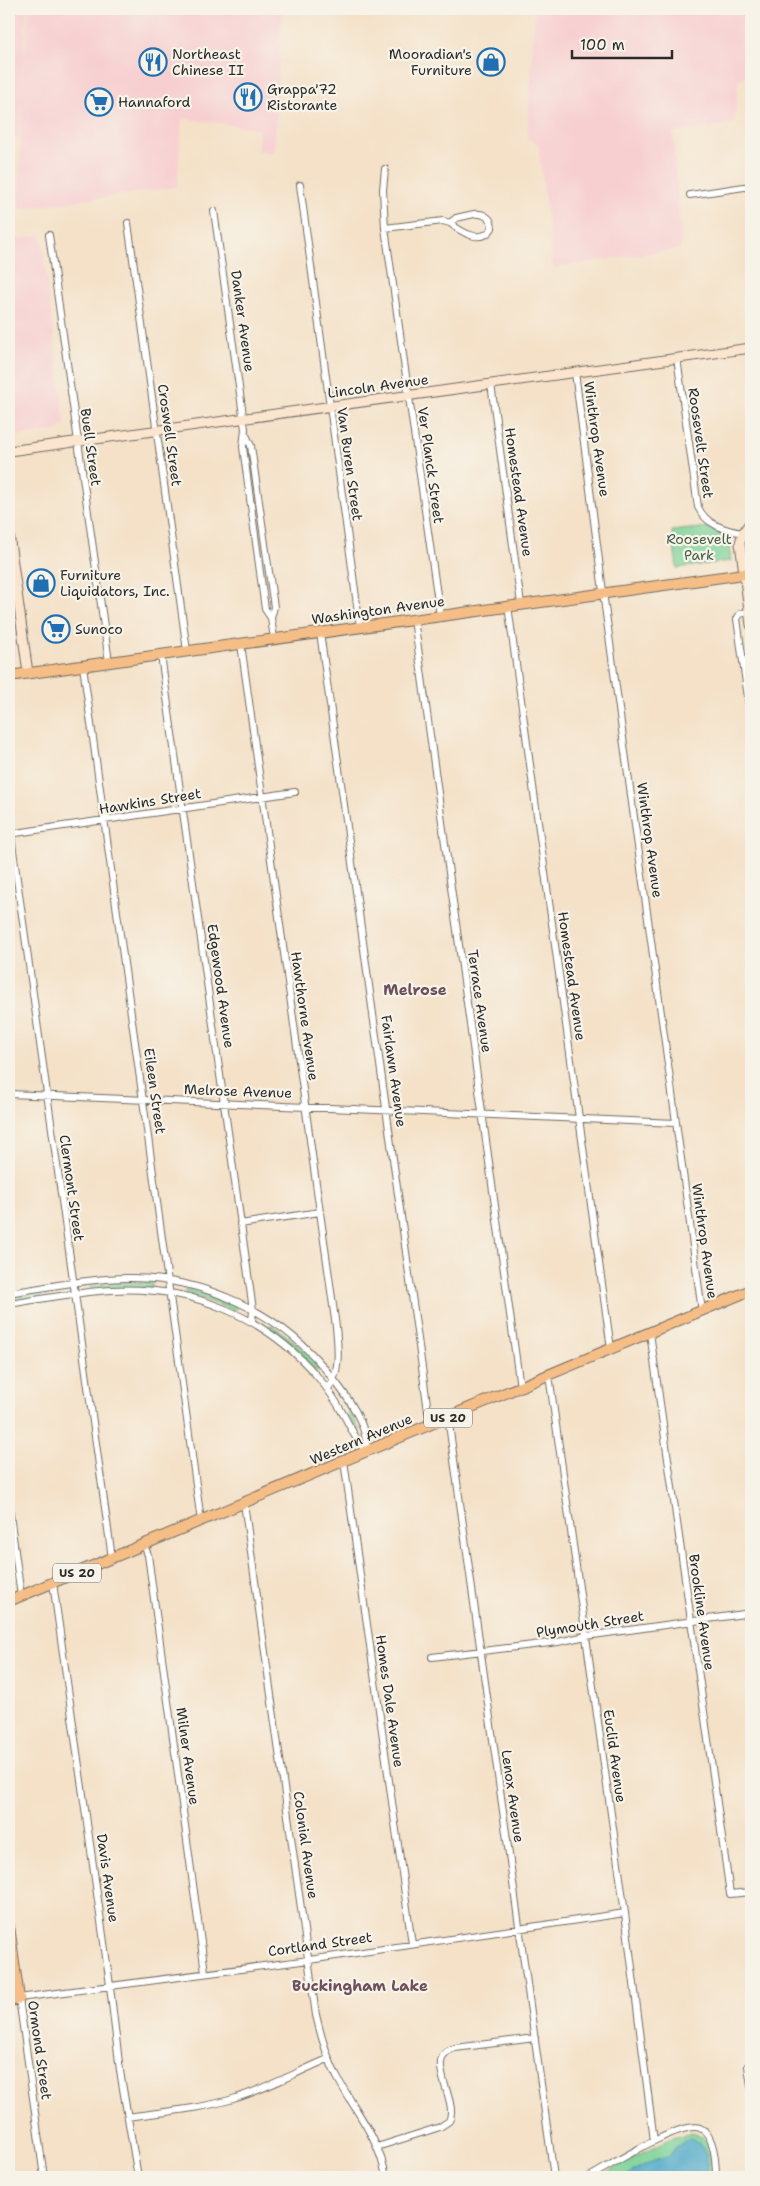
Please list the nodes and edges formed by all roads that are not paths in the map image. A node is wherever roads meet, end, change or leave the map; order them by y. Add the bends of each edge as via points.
1 (385, 168) dead end
2 (300, 185) dead end
3 (751, 186) edge
4 (690, 195) dead end
5 (214, 211) dead end
6 (128, 223) dead end
7 (450, 223) junction
8 (385, 228) junction
9 (49, 234) dead end
10 (751, 348) edge
11 (677, 358) junction
12 (575, 372) junction
13 (491, 384) junction
14 (408, 395) junction
15 (330, 406) junction
16 (244, 418) junction
17 (157, 430) junction
18 (246, 435) junction
19 (78, 441) junction
20 (9, 451) edge
21 (751, 521) edge
22 (262, 526) junction
23 (254, 527) junction
24 (743, 533) junction
25 (9, 534) edge
26 (747, 573) edge
27 (604, 593) junction
28 (521, 604) junction
29 (508, 606) junction
30 (750, 611) edge
31 (440, 616) junction
32 (271, 618) junction
33 (414, 619) junction
34 (751, 625) edge
35 (360, 627) junction
36 (320, 632) junction
37 (274, 639) junction
38 (241, 644) junction
39 (187, 651) junction
40 (161, 655) junction
41 (108, 662) junction
42 (83, 666) junction
43 (28, 673) junction
44 (9, 676) edge
45 (751, 719) edge
46 (295, 792) dead end
47 (262, 796) junction
48 (183, 808) junction
49 (105, 820) junction
50 (9, 822) edge
51 (10, 834) edge
52 (9, 1094) edge
53 (47, 1096) junction
54 (143, 1100) junction
55 (225, 1103) junction
56 (305, 1107) junction
57 (386, 1110) junction
58 (483, 1115) junction
59 (579, 1119) junction
60 (676, 1123) junction
61 (320, 1212) junction
62 (240, 1224) junction
63 (169, 1281) junction
64 (73, 1284) junction
65 (751, 1290) edge
66 (9, 1292) edge
67 (170, 1293) junction
68 (75, 1295) junction
69 (9, 1304) edge
70 (253, 1310) junction
71 (702, 1311) junction
72 (252, 1321) junction
73 (650, 1333) junction
74 (611, 1349) junction
75 (549, 1375) junction
76 (334, 1380) junction
77 (520, 1387) junction
78 (328, 1390) junction
79 (448, 1417) junction
80 (431, 1424) junction
81 (367, 1452) junction
82 (344, 1461) junction
83 (244, 1503) junction
84 (9, 1507) edge
85 (202, 1521) junction
86 (144, 1544) junction
87 (112, 1558) junction
88 (53, 1583) junction
89 (21, 1596) junction
90 (9, 1601) edge
91 (751, 1612) edge
92 (692, 1622) junction
93 (586, 1636) junction
94 (481, 1651) junction
95 (432, 1657) dead end
96 (751, 1892) edge
97 (624, 1913) junction
98 (9, 1926) edge
99 (520, 1928) junction
100 (412, 1944) junction
101 (309, 1960) junction
102 (205, 1972) junction
103 (110, 1986) junction
104 (12, 1999) edge
105 (535, 2038) junction
106 (328, 2059) junction
107 (748, 2066) dead end
108 (751, 2086) edge
109 (128, 2117) junction
110 (654, 2141) junction
111 (377, 2146) junction
112 (44, 2177) edge
113 (138, 2177) edge
114 (386, 2177) edge
115 (554, 2177) edge
116 (589, 2177) edge
117 (716, 2177) edge

1 - 8 street, Ver Planck Street
2 - 15 street, Van Buren Street
3 - 4 street
5 - 16 street, Danker Avenue
6 - 17 street, Croswell Street
7 - 7 street via 465,233 478,236 488,234 492,226 488,218 478,213 456,218
7 - 8 street via 443,221
8 - 14 street, Ver Planck Street
9 - 19 street, Buell Street
10 - 11 street, Lincoln Avenue
11 - 12 street, Lincoln Avenue
11 - 24 street, Roosevelt Street via 698,507 704,517 715,524
12 - 13 street, Lincoln Avenue
12 - 27 street, Winthrop Avenue
13 - 14 street, Lincoln Avenue
13 - 28 street, Homestead Avenue
14 - 15 street, Lincoln Avenue
14 - 31 street, Ver Planck Street
15 - 16 street, Lincoln Avenue
15 - 35 street, Van Buren Street
16 - 17 street, Lincoln Avenue
16 - 18 street, Danker Avenue
17 - 19 street, Lincoln Avenue
17 - 39 street, Croswell Street
18 - 22 street, Danker Avenue via 251,446
18 - 23 street, Danker Avenue via 243,447
19 - 20 street, Lincoln Avenue
19 - 41 street, Buell Street
21 - 24 street
22 - 23 street
22 - 32 street, Danker Avenue via 274,607
23 - 32 street, Danker Avenue via 265,609
24 - 26 street via 740,546
25 - 43 street
26 - 27 main road, Washington Avenue
26 - 30 street
27 - 28 main road, Washington Avenue
27 - 60 street, Winthrop Avenue
28 - 29 main road, Washington Avenue
29 - 31 main road, Washington Avenue
29 - 59 street, Homestead Avenue
30 - 34 street
30 - 45 street via 739,614 737,619
31 - 33 main road, Washington Avenue
32 - 37 street, Danker Avenue
33 - 35 main road, Washington Avenue
33 - 58 street, Terrace Avenue
35 - 36 main road, Washington Avenue
36 - 37 main road, Washington Avenue
36 - 57 street, Fairlawn Avenue
37 - 38 main road, Washington Avenue
38 - 39 main road, Washington Avenue
38 - 47 street, Hawthorne Avenue
39 - 40 main road, Washington Avenue
40 - 41 main road, Washington Avenue
40 - 48 street, Edgewood Avenue
41 - 42 main road, Washington Avenue
42 - 43 main road, Washington Avenue
42 - 49 street, Eileen Street
43 - 44 main road, Washington Avenue
46 - 47 street, Hawkins Street
47 - 48 street, Hawkins Street
47 - 56 street, Hawthorne Avenue
48 - 49 street, Hawkins Street
48 - 55 street, Edgewood Avenue
49 - 51 street, Hawkins Street
49 - 54 street, Eileen Street
50 - 51 street, Clermont Street
51 - 53 street, Clermont Street
52 - 53 street, Melrose Avenue
53 - 54 street, Melrose Avenue
53 - 64 street, Clermont Street
54 - 55 street, Melrose Avenue
54 - 63 street, Eileen Street
55 - 56 street, Melrose Avenue
55 - 62 street, Edgewood Avenue
56 - 57 street, Melrose Avenue
56 - 61 street, Hawthorne Avenue
57 - 58 street, Melrose Avenue
57 - 80 street, Fairlawn Avenue
58 - 59 street, Melrose Avenue
58 - 77 street, Terrace Avenue
59 - 60 street, Melrose Avenue
59 - 74 street, Homestead Avenue
60 - 71 street, Winthrop Avenue
61 - 62 street
61 - 76 street, Hawthorne Avenue via 338,1351
62 - 70 street, Edgewood Avenue
63 - 64 street via 125,1278
63 - 67 street, Eileen Street
63 - 70 street via 216,1293
64 - 66 street
64 - 68 street, Clermont Street
65 - 71 main road, Western Avenue / US 20
67 - 68 street via 129,1289
67 - 72 street via 210,1303
67 - 85 street, Eileen Street
68 - 69 street
68 - 87 street, Clermont Street
70 - 72 street, Edgewood Avenue
70 - 76 street via 297,1340
71 - 73 main road, Western Avenue / US 20
72 - 78 street via 288,1347
73 - 74 main road, Western Avenue / US 20
73 - 92 street, Brookline Avenue
74 - 75 main road, Western Avenue / US 20
75 - 77 main road, Western Avenue / US 20
75 - 93 street, Euclid Avenue
76 - 78 street, Hawthorne Avenue
76 - 81 street via 363,1428
77 - 79 main road, Western Avenue / US 20
78 - 81 street via 357,1443
79 - 80 main road, Western Avenue / US 20
79 - 94 street, Lenox Avenue
80 - 81 main road, Western Avenue / US 20
81 - 82 main road, Western Avenue / US 20
82 - 83 main road, Western Avenue / US 20
82 - 100 street, Homes Dale Avenue
83 - 85 main road, Western Avenue / US 20
83 - 101 street, Colonial Avenue
84 - 89 street
85 - 86 main road, Western Avenue / US 20
86 - 87 main road, Western Avenue / US 20
86 - 102 street, Milner Avenue
87 - 88 main road, Western Avenue / US 20
88 - 89 main road, Western Avenue / US 20
88 - 103 street, Davis Avenue
89 - 90 main road, Western Avenue / US 20
91 - 92 street, Plymouth Street
92 - 93 street, Plymouth Street
92 - 96 street, Brookline Avenue via 730,1894
93 - 94 street, Plymouth Street
93 - 97 street, Euclid Avenue
94 - 95 street, Plymouth Street
94 - 99 street, Lenox Avenue
97 - 99 street, Cortland Street
97 - 110 street, Euclid Avenue
98 - 104 main road, Ormond Street
99 - 100 street, Cortland Street
99 - 105 street, Lenox Avenue
100 - 101 street, Cortland Street
101 - 102 street, Cortland Street
101 - 106 street, Colonial Avenue via 316,2015
102 - 103 street, Cortland Street
103 - 104 street, Cortland Street
103 - 109 street, Davis Avenue
104 - 112 street, Ormond Street
105 - 111 street via 447,2051 440,2066 452,2108 449,2121 440,2127
105 - 115 street, Lenox Avenue
106 - 109 street via 235,2099 197,2108
106 - 111 street, Colonial Avenue
107 - 108 street
109 - 113 street, Davis Avenue
110 - 116 street
110 - 117 street via 686,2127 702,2130 712,2143
111 - 114 street, Colonial Avenue

